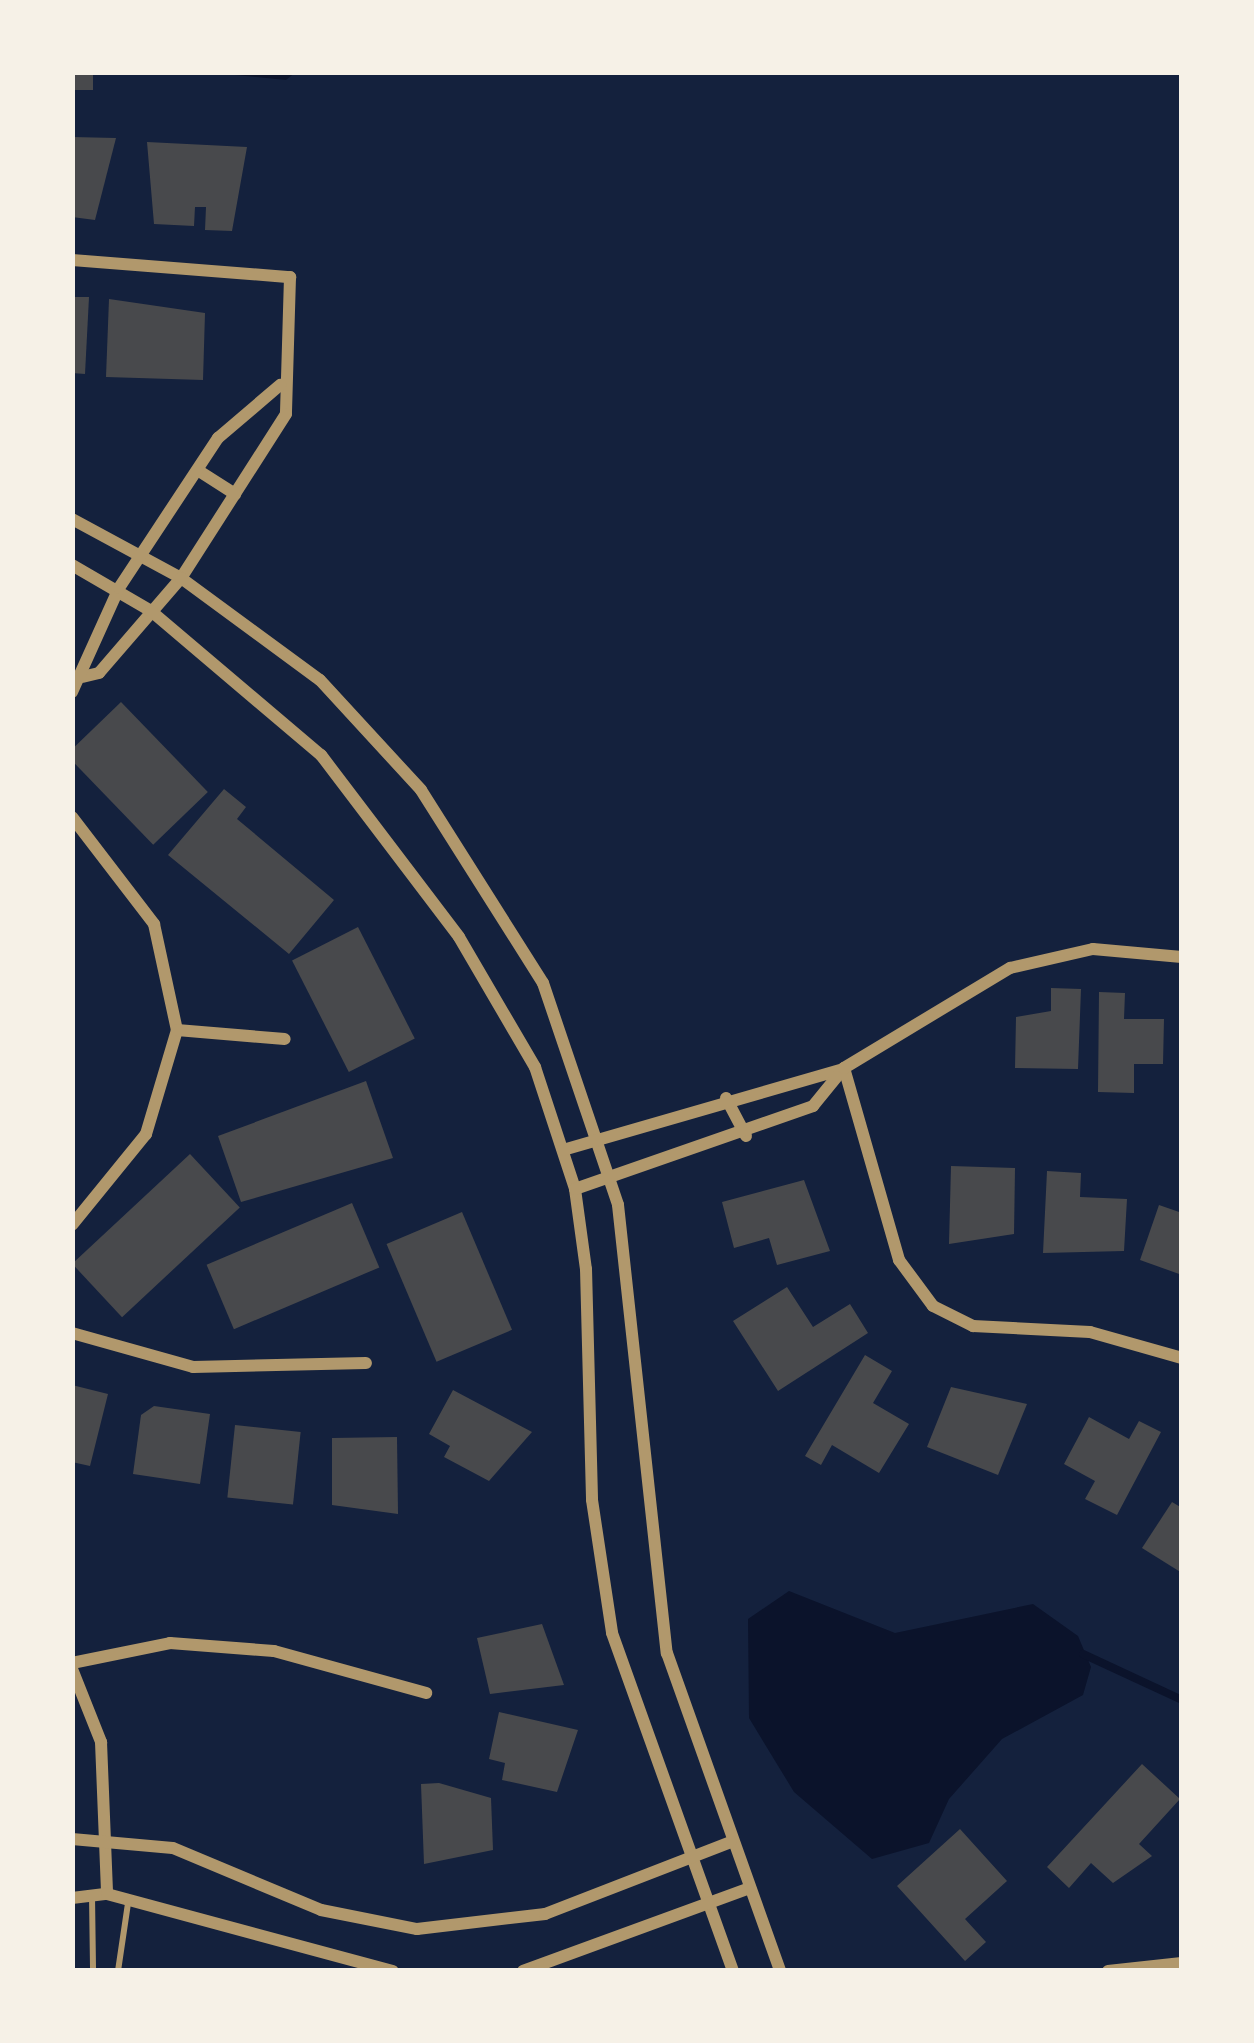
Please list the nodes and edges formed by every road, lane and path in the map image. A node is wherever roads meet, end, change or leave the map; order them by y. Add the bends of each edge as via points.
1 (72, 260) edge
2 (280, 385) junction
3 (199, 470) junction
4 (235, 494) junction
5 (72, 520) edge
6 (146, 555) junction
7 (72, 565) edge
8 (181, 578) junction
9 (119, 588) junction
10 (151, 610) junction
11 (82, 677) junction
12 (72, 692) edge
13 (72, 818) edge
14 (1182, 957) edge
15 (178, 1030) junction
16 (285, 1039) dead end
17 (844, 1068) junction
18 (726, 1098) junction
19 (746, 1136) junction
20 (602, 1138) junction
21 (563, 1150) junction
22 (613, 1179) junction
23 (574, 1190) junction
24 (72, 1225) edge
25 (72, 1333) edge
26 (1182, 1358) edge
27 (366, 1363) dead end
28 (72, 1666) edge
29 (426, 1693) dead end
30 (72, 1839) edge
31 (105, 1841) junction
32 (731, 1842) junction
33 (689, 1859) junction
34 (747, 1889) junction
35 (99, 1895) junction
36 (72, 1898) edge
37 (129, 1900) junction
38 (706, 1906) junction
39 (1182, 1963) edge
40 (93, 1971) edge
41 (118, 1971) edge
42 (393, 1971) edge
43 (523, 1971) edge
44 (733, 1971) edge
45 (779, 1971) edge
46 (1108, 1971) edge

1 - 2 street via 290,277
2 - 3 street
2 - 4 street via 286,414
3 - 4 street
3 - 6 street
4 - 8 street
5 - 6 street
6 - 8 street
6 - 9 street
7 - 9 street
8 - 10 street
8 - 20 street via 320,680 421,790 543,983
9 - 10 street
9 - 11 street
10 - 11 street via 99,674
10 - 21 street via 256,693 365,804 496,994
11 - 12 street
13 - 15 street via 154,923
14 - 17 street via 1126,948 1040,958
15 - 16 street
15 - 24 street via 146,1134
17 - 18 street
17 - 19 street via 813,1106
17 - 26 street via 899,1260 933,1306 973,1326 1126,1338
18 - 19 street
18 - 20 street
19 - 22 street
20 - 21 street
20 - 22 street
21 - 23 street
22 - 23 street
22 - 32 street via 642,1377 657,1601
23 - 33 street via 601,1578
25 - 27 street via 193,1367
28 - 29 street via 140,1645 233,1648 314,1658
28 - 31 street via 101,1742
30 - 31 street
31 - 33 street via 173,1849 321,1910 417,1929 545,1914
31 - 35 street
32 - 33 street
32 - 34 street
33 - 38 street
34 - 38 street
34 - 45 street
35 - 36 street
35 - 37 street
35 - 40 lane
37 - 41 lane
37 - 42 street
38 - 43 street
38 - 44 street
39 - 46 street

